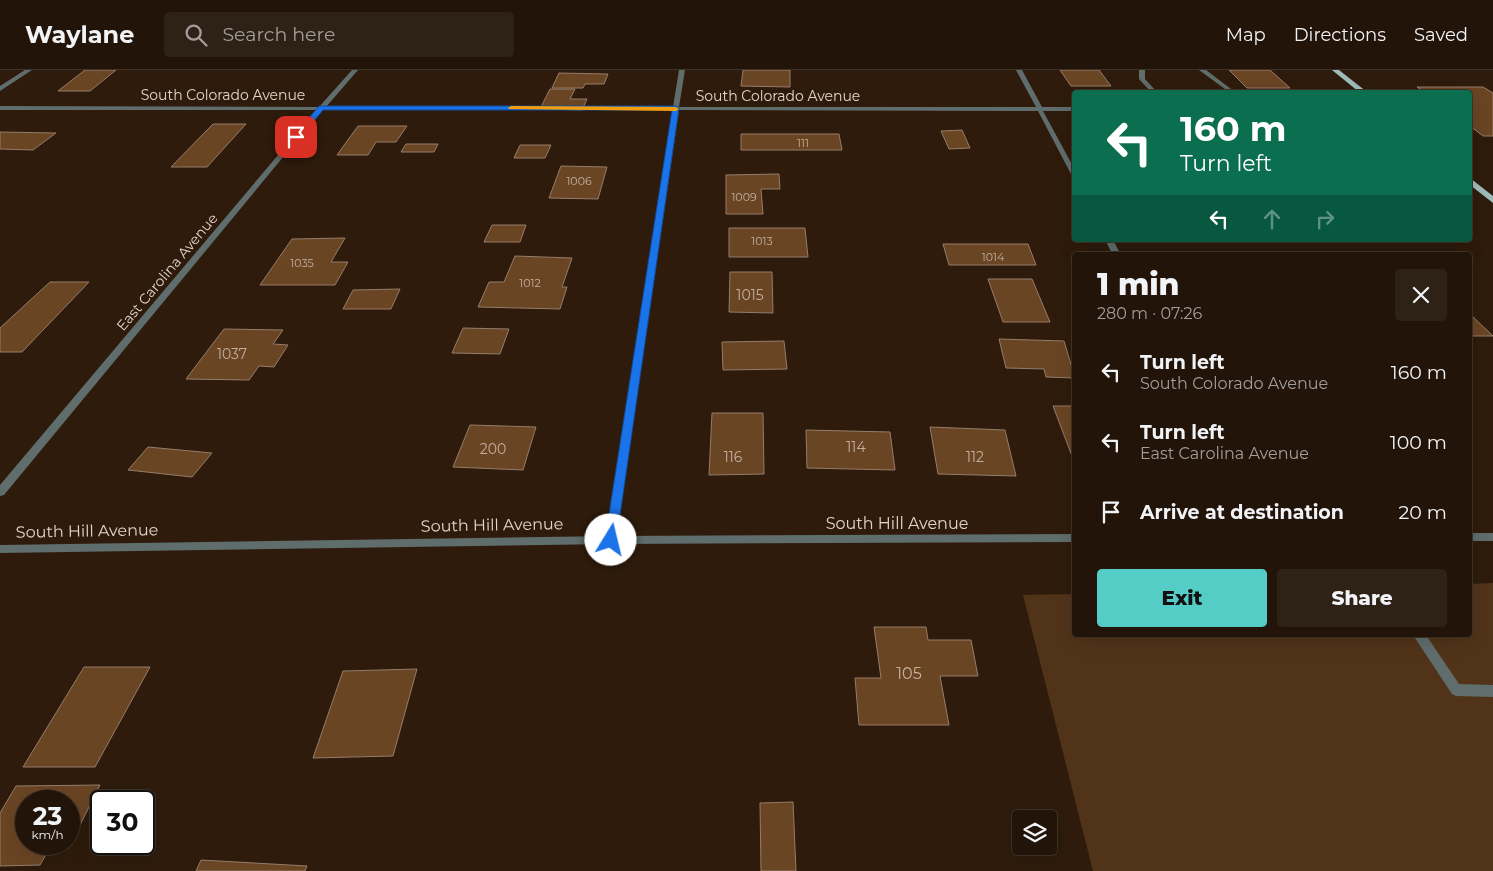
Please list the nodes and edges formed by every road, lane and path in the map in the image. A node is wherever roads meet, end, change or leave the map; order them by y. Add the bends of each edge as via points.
1 (28, 70) edge
2 (355, 70) edge
3 (682, 70) edge
4 (1019, 70) edge
5 (1142, 70) edge
6 (1202, 70) edge
7 (1335, 70) edge
8 (0, 89) edge
9 (1152, 90) edge
10 (1229, 90) edge
11 (1360, 90) edge
12 (0, 108) edge
13 (321, 108) junction
14 (676, 108) junction
15 (1039, 108) junction
16 (1072, 109) edge
17 (1072, 170) edge
18 (1472, 183) edge
19 (1493, 200) edge
20 (0, 492) edge
21 (1472, 537) edge
22 (1493, 537) edge
23 (1072, 538) edge
24 (611, 540) junction
25 (0, 549) edge
26 (1420, 637) edge
27 (1493, 691) edge

1 - 8 street
2 - 13 street, East Carolina Avenue
3 - 14 street
4 - 15 street
5 - 9 street via 1142,79
6 - 10 street
7 - 11 main road
12 - 13 street, South Colorado Avenue
13 - 14 street, South Colorado Avenue
13 - 20 street, East Carolina Avenue
14 - 15 street, South Colorado Avenue
14 - 24 street
15 - 16 street, South Colorado Avenue
15 - 17 street
18 - 19 main road
21 - 22 street
23 - 24 street, South Hill Avenue
24 - 25 street, South Hill Avenue
26 - 27 street via 1456,690

